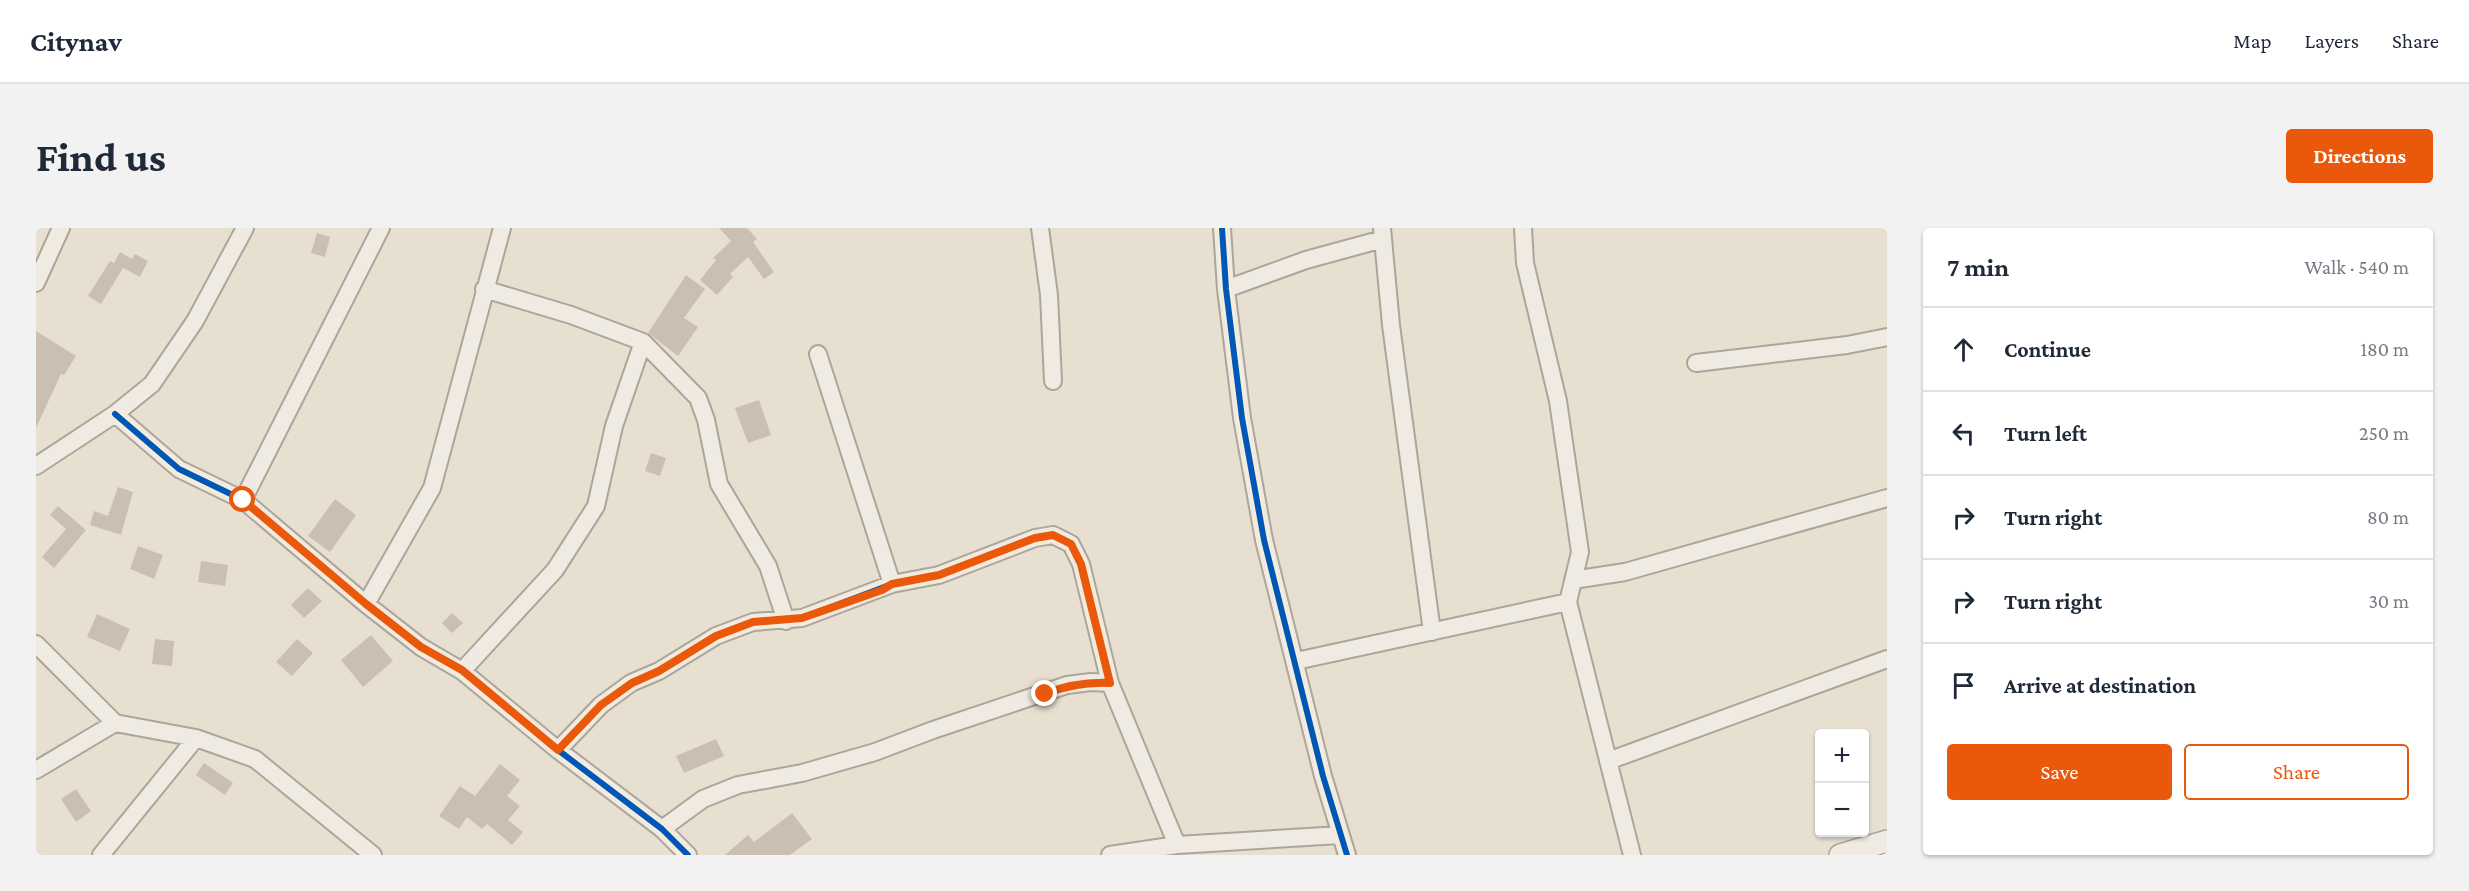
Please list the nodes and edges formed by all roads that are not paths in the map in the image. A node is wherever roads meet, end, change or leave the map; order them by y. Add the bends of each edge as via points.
1 (61, 228) edge
2 (244, 228) edge
3 (381, 228) edge
4 (502, 228) edge
5 (1040, 228) edge
6 (1222, 228) edge
7 (1522, 228) edge
8 (1382, 234) edge
9 (38, 273) edge
10 (484, 289) junction
11 (1226, 289) junction
12 (1887, 337) edge
13 (643, 342) junction
14 (818, 354) dead end
15 (1696, 363) dead end
16 (1053, 381) dead end
17 (115, 414) junction
18 (36, 465) edge
19 (1887, 498) edge
20 (243, 500) junction
21 (1573, 580) junction
22 (892, 584) junction
23 (1568, 602) junction
24 (366, 604) junction
25 (786, 621) junction
26 (1432, 632) junction
27 (39, 651) edge
28 (1887, 659) edge
29 (1296, 661) junction
30 (462, 670) junction
31 (1110, 683) junction
32 (115, 723) junction
33 (196, 738) junction
34 (558, 750) junction
35 (1608, 761) junction
36 (36, 770) edge
37 (663, 830) junction
38 (1340, 835) junction
39 (1887, 841) edge
40 (1178, 846) junction
41 (101, 855) edge
42 (373, 855) edge
43 (688, 855) edge
44 (1110, 855) edge
45 (1347, 855) edge
46 (1632, 855) edge
47 (1840, 855) edge

1 - 9 street
2 - 17 street via 195,321 152,384
3 - 20 street
4 - 10 street
5 - 16 street via 1049,295
6 - 11 street
7 - 21 street via 1525,263 1558,401 1575,517 1580,552
8 - 11 street
8 - 26 street via 1390,325
10 - 13 street via 572,315
10 - 24 street via 432,488
11 - 29 street via 1242,417 1264,540
12 - 15 street
13 - 25 street via 698,398 719,484 768,566
13 - 30 street via 614,426 596,506 555,570
14 - 22 street
17 - 18 street
17 - 20 street via 178,468
19 - 21 street via 1625,572
20 - 24 street
21 - 23 street
22 - 25 street
22 - 31 street via 939,575 1035,538 1053,535 1071,544 1081,564
23 - 26 street
23 - 35 street
24 - 30 street via 421,647
25 - 34 street via 753,622 716,636 632,683 601,705
26 - 29 street
27 - 32 street
28 - 35 street
29 - 38 street
30 - 34 street
31 - 37 street via 1067,686 875,752 802,773 738,785 703,799
31 - 40 street
32 - 33 street
32 - 36 street
33 - 41 street
33 - 42 street via 255,759
34 - 37 street
35 - 46 street
37 - 43 street
38 - 40 street
38 - 45 street
39 - 47 street
40 - 44 street

